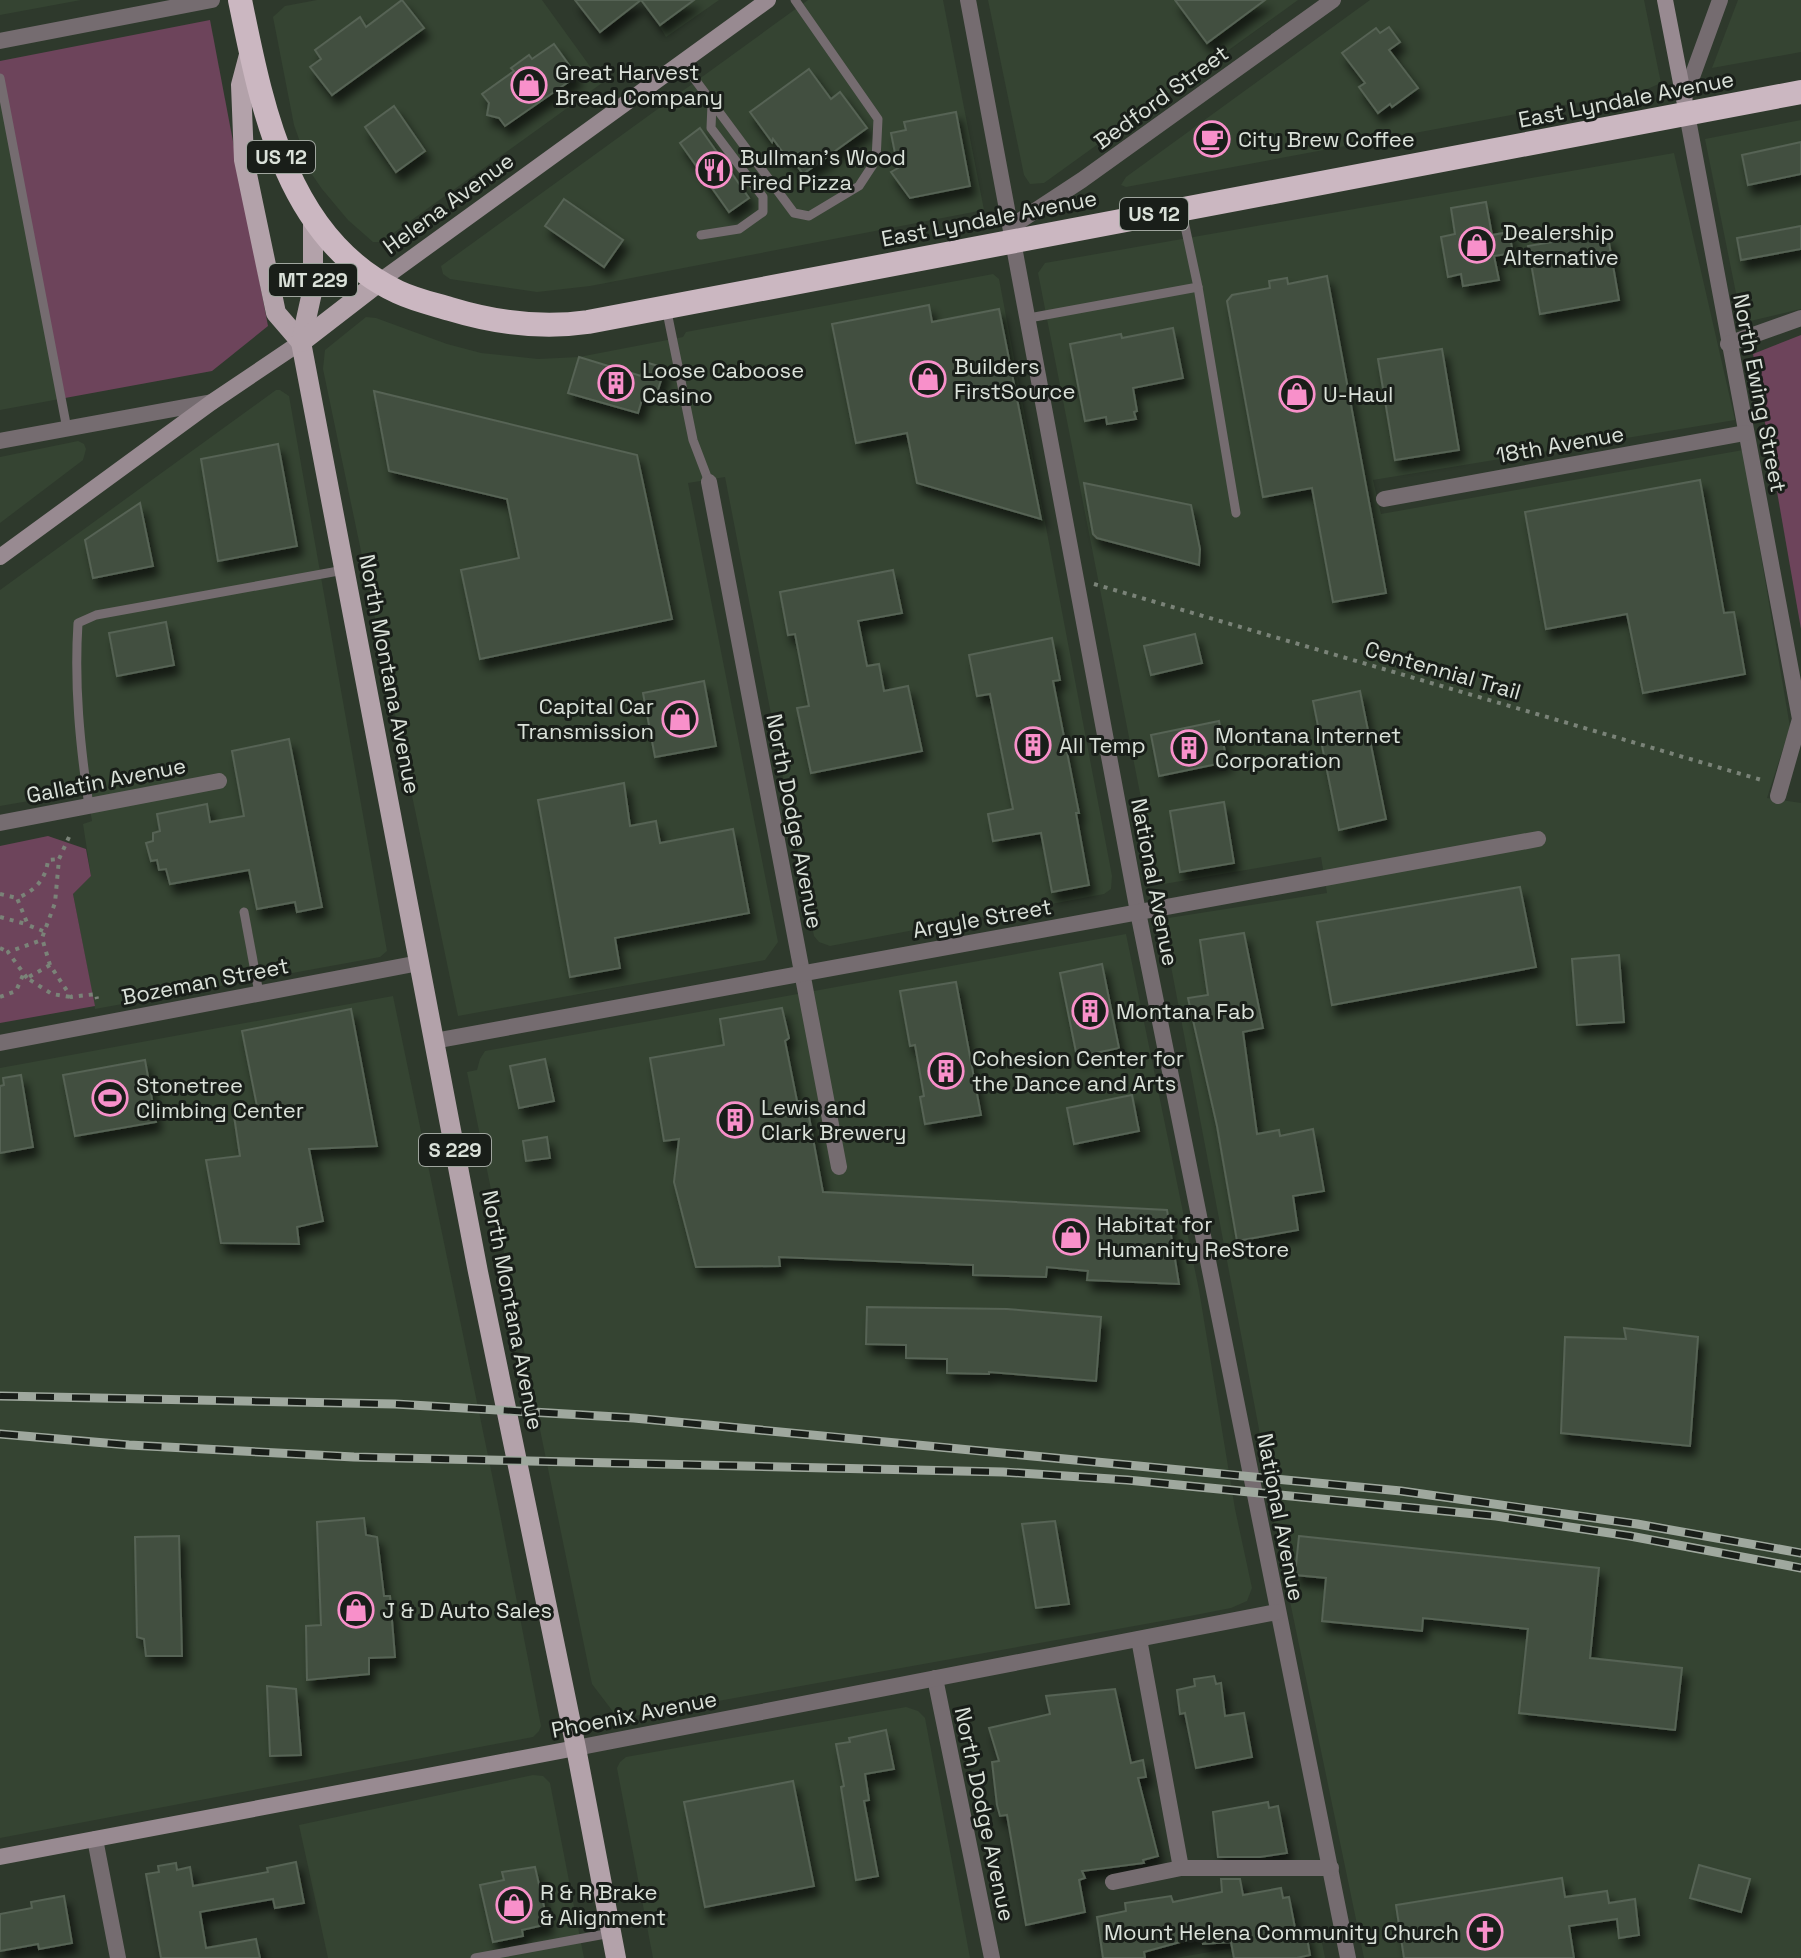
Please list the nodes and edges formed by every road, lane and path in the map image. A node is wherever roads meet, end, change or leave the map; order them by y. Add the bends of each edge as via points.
1 (212, 0) edge
2 (240, 0) edge
3 (768, 0) edge
4 (795, 0) edge
5 (968, 0) edge
6 (1333, 0) edge
7 (1665, 0) edge
8 (1720, 0) edge
9 (0, 41) edge
10 (250, 51) junction
11 (682, 62) junction
12 (0, 78) edge
13 (1801, 92) edge
14 (712, 103) junction
15 (1685, 107) junction
16 (1182, 209) junction
17 (313, 216) junction
18 (1013, 232) junction
19 (701, 235) dead end
20 (380, 281) junction
21 (1198, 287) junction
22 (666, 307) junction
23 (1029, 318) junction
24 (1801, 318) edge
25 (301, 342) junction
26 (1728, 344) junction
27 (212, 402) junction
28 (67, 429) junction
29 (1745, 433) junction
30 (0, 441) edge
31 (709, 482) joint
32 (1384, 499) dead end
33 (1236, 513) dead end
34 (0, 557) edge
35 (344, 570) junction
36 (1076, 579) junction
37 (219, 781) dead end
38 (1779, 791) joint
39 (89, 806) junction
40 (0, 823) edge
41 (69, 837) dead end
42 (1538, 839) dead end
43 (59, 859) junction
44 (0, 894) edge
45 (17, 898) junction
46 (244, 912) dead end
47 (1138, 912) junction
48 (0, 917) edge
49 (28, 925) junction
50 (43, 931) junction
51 (42, 939) junction
52 (0, 948) edge
53 (8, 952) junction
54 (419, 963) junction
55 (50, 965) junction
56 (801, 974) junction
57 (25, 977) junction
58 (259, 993) junction
59 (0, 997) edge
60 (71, 997) junction
61 (97, 999) dead end
62 (434, 1041) junction
63 (0, 1043) edge
64 (839, 1167) dead end
65 (1277, 1612) junction
66 (1139, 1639) junction
67 (935, 1678) junction
68 (576, 1748) junction
69 (95, 1839) junction
70 (0, 1857) edge
71 (1181, 1868) junction
72 (1331, 1868) junction
73 (1113, 1882) dead end
74 (611, 1933) junction
75 (118, 1958) edge
76 (475, 1958) edge
77 (616, 1958) edge
78 (992, 1958) edge
79 (1348, 1958) edge

1 - 9 street
2 - 10 highway, North Montana Avenue / US 12
3 - 11 street, Helena Avenue
4 - 14 lane via 878,119 876,160 859,186 809,216 794,213
5 - 18 street, National Avenue
6 - 18 street, Bedford Street
7 - 15 street
8 - 15 street
10 - 17 highway, North Montana Avenue / US 12 via 280,155
10 - 25 main road, North Montana Avenue / S 229 via 241,85 244,160 276,313
11 - 14 lane
11 - 20 street, Helena Avenue
12 - 28 lane
13 - 15 highway, East Lyndale Avenue / US 12
14 - 19 lane via 711,128 763,197 763,212 739,229
15 - 16 highway, East Lyndale Avenue / US 12
15 - 26 street, North Ewing Street
16 - 18 highway, East Lyndale Avenue / US 12
16 - 21 lane
17 - 20 highway, North Montana Avenue / US 12 via 349,261
17 - 25 main road, North Montana Avenue / MT 229 via 313,288
18 - 22 highway, East Lyndale Avenue / US 12
18 - 23 street, National Avenue
20 - 22 highway, East Lyndale Avenue / US 12 via 425,302 525,325 562,325
20 - 25 main road, Helena Avenue
21 - 23 lane
21 - 33 lane
22 - 31 lane via 693,440
23 - 36 street, National Avenue
24 - 26 street
25 - 27 street, Helena Avenue
25 - 35 main road, North Montana Avenue / S 229
26 - 29 street, North Ewing Street
27 - 28 street
27 - 34 street, Helena Avenue
28 - 30 street
29 - 32 street, 18th Avenue
29 - 38 street, North Ewing Street via 1800,719
31 - 56 street, North Dodge Avenue
35 - 39 lane via 96,615 78,623 80,750
35 - 54 main road, North Montana Avenue / S 229
36 - 38 path, Centennial Trail
36 - 47 street, National Avenue
37 - 39 street, Gallatin Avenue
39 - 40 street, Gallatin Avenue
41 - 43 path
42 - 47 street, Argyle Street
43 - 45 path via 48,860 42,880
43 - 50 path via 55,903
44 - 45 path
45 - 49 path
46 - 58 lane
47 - 56 street, Argyle Street
47 - 65 street, National Avenue
48 - 49 path
49 - 50 path
50 - 51 path
51 - 53 path
51 - 55 path
52 - 53 path
53 - 57 path
54 - 58 street, Bozeman Street
54 - 62 main road, North Montana Avenue / S 229
55 - 57 path
55 - 60 path
56 - 62 street, Argyle Street
56 - 64 street, North Dodge Avenue
57 - 59 path via 16,991
57 - 60 path via 52,994
58 - 63 street, Bozeman Street
60 - 61 path via 96,994
62 - 68 main road, North Montana Avenue / S 229
65 - 66 street, Phoenix Avenue
65 - 72 street, National Avenue
66 - 67 street, Phoenix Avenue
66 - 71 street
67 - 68 street, Phoenix Avenue
67 - 78 street, North Dodge Avenue
68 - 69 street, Phoenix Avenue
68 - 74 main road, North Montana Avenue / S 229
69 - 70 street, Phoenix Avenue
69 - 75 street
71 - 72 street
71 - 73 street
72 - 79 street, National Avenue
74 - 76 lane
74 - 77 main road, North Montana Avenue / S 229

